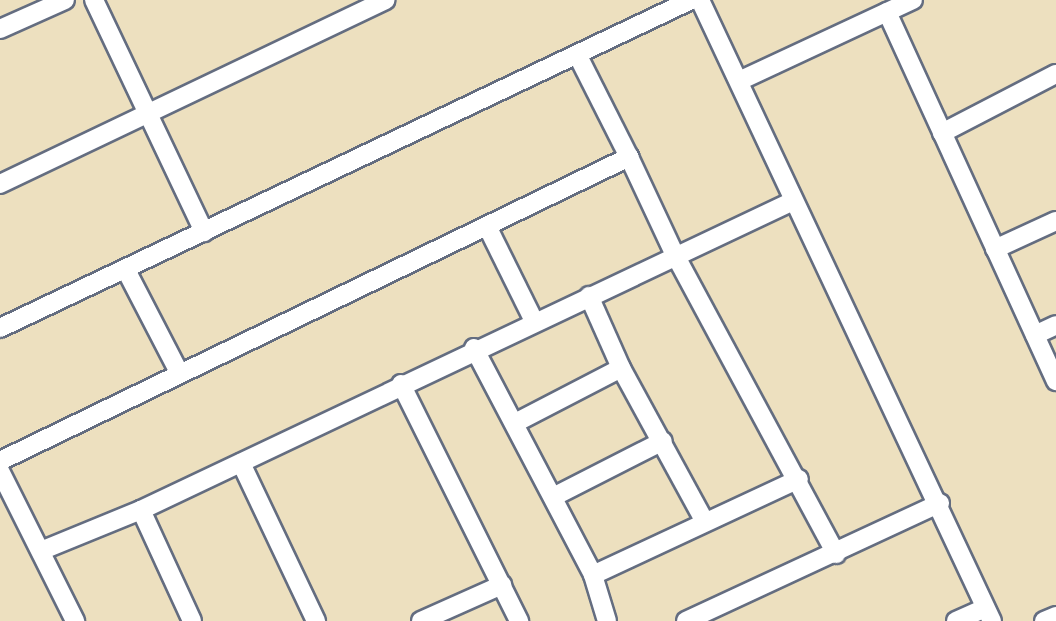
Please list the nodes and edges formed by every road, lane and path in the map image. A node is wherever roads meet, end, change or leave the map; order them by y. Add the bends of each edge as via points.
1 (65, 0) edge
2 (94, 0) edge
3 (691, 0) edge
4 (700, 0) edge
5 (913, 0) edge
6 (382, 1) edge
7 (887, 12) junction
8 (3, 21) edge
9 (578, 56) junction
10 (1056, 74) edge
11 (739, 81) junction
12 (151, 112) junction
13 (942, 133) junction
14 (629, 157) junction
15 (0, 184) edge
16 (793, 201) junction
17 (1056, 221) edge
18 (487, 226) junction
19 (204, 232) junction
20 (996, 249) junction
21 (674, 253) junction
22 (126, 270) junction
23 (589, 296) junction
24 (534, 321) junction
25 (1056, 325) edge
26 (0, 328) edge
27 (1035, 334) junction
28 (474, 348) junction
29 (621, 368) junction
30 (180, 374) junction
31 (1056, 381) edge
32 (401, 384) junction
33 (514, 423) junction
34 (663, 441) junction
35 (0, 461) edge
36 (242, 463) junction
37 (0, 471) edge
38 (799, 479) junction
39 (553, 497) junction
40 (940, 504) junction
41 (141, 510) junction
42 (704, 520) junction
43 (43, 550) junction
44 (836, 554) junction
45 (593, 575) junction
46 (502, 585) junction
47 (989, 614) edge
48 (1056, 616) edge
49 (75, 621) edge
50 (192, 621) edge
51 (316, 621) edge
52 (421, 621) edge
53 (519, 621) edge
54 (607, 621) edge
55 (686, 621) edge
56 (956, 621) edge
57 (1044, 621) edge

1 - 8 street
2 - 12 street
3 - 9 street
4 - 11 street
5 - 7 street
6 - 12 street
7 - 11 street
7 - 13 street
9 - 14 street
9 - 19 street
10 - 13 street
11 - 16 street
12 - 15 street
12 - 19 street
13 - 20 street
14 - 18 street
14 - 21 street
16 - 21 street
16 - 40 street
17 - 20 street
18 - 24 street
18 - 30 street
19 - 22 street
20 - 27 street
21 - 23 street
21 - 38 street
22 - 26 street
22 - 30 street
23 - 24 street
23 - 29 street
24 - 28 street
25 - 27 street
27 - 31 street
28 - 32 street
28 - 33 street
29 - 33 street
29 - 34 street
30 - 35 street
32 - 36 street
32 - 46 street
33 - 39 street
34 - 39 street
34 - 42 street
36 - 41 street
36 - 51 street
37 - 43 street
38 - 42 street
38 - 44 street
39 - 45 street
40 - 44 street
40 - 47 street
41 - 43 street
41 - 50 street
42 - 45 street
43 - 49 street
44 - 55 street
45 - 54 street
46 - 52 street
46 - 53 street
47 - 56 street
48 - 57 street

